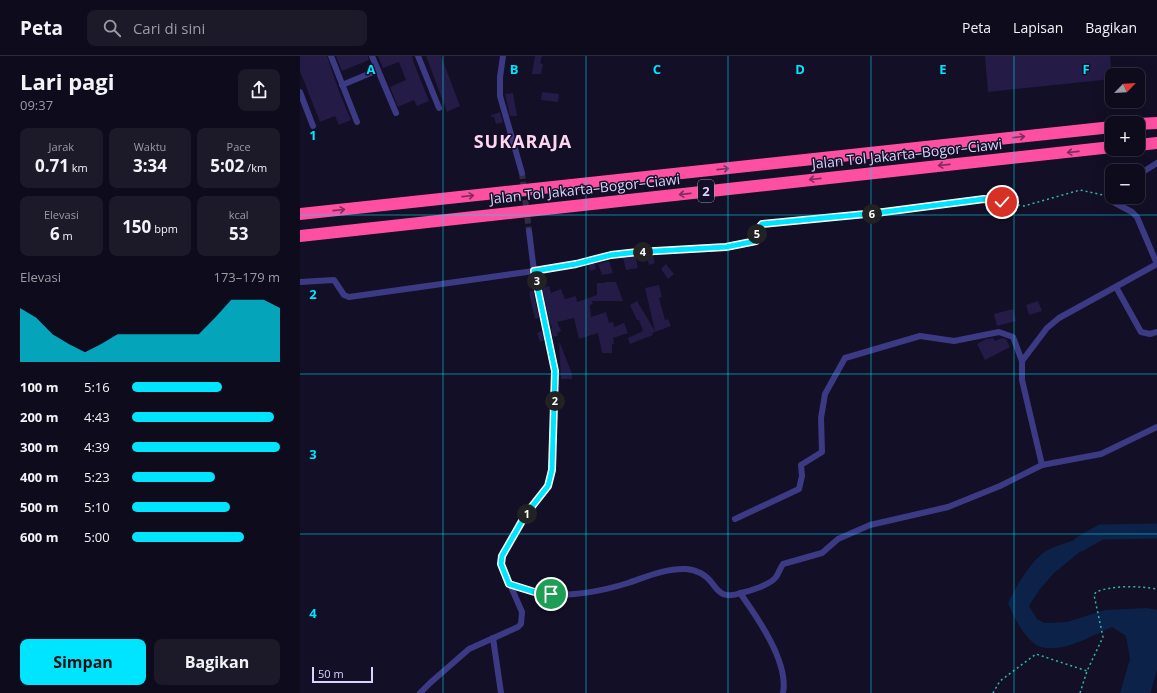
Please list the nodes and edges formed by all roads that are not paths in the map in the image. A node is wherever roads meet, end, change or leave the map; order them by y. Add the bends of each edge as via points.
1 (331, 56) edge
2 (372, 56) edge
3 (418, 56) edge
4 (503, 56) edge
5 (378, 70) junction
6 (342, 85) junction
7 (300, 92) edge
8 (439, 108) dead end
9 (396, 113) dead end
10 (357, 122) dead end
11 (1157, 123) edge
12 (1145, 124) edge
13 (313, 126) dead end
14 (1105, 128) edge
15 (1157, 143) edge
16 (1145, 144) edge
17 (1105, 149) edge
18 (1157, 163) edge
19 (1145, 171) edge
20 (522, 173) tunnel mouth
21 (1117, 204) edge
22 (300, 214) edge
23 (529, 231) tunnel mouth
24 (300, 236) edge
25 (1157, 264) edge
26 (534, 271) junction
27 (300, 282) edge
28 (1116, 287) junction
29 (1157, 332) edge
30 (1022, 361) junction
31 (1157, 427) edge
32 (1042, 465) junction
33 (735, 519) dead end
34 (509, 584) junction
35 (740, 594) junction
36 (493, 638) junction
37 (420, 693) edge
38 (501, 693) edge
39 (783, 693) edge

1 - 6 street
2 - 5 street
3 - 8 street
4 - 20 street via 500,96
5 - 6 street
5 - 9 street
6 - 10 street
7 - 13 street
11 - 12 highway
22 -> 14 highway, Jalan Tol Jakarta–Bogor–Ciawi / 2
15 - 16 highway
17 -> 24 highway, Jalan Tol Jakarta–Bogor–Ciawi / 2
18 - 19 street
21 - 25 street via 1136,217
23 - 26 street
25 - 28 street
26 - 27 street via 349,297 344,295 334,280
26 - 34 street via 555,371 552,470 548,486 526,514 502,556 501,564
28 - 29 street via 1141,332
28 - 30 street via 1059,318
30 - 32 street via 1022,380
30 - 33 street via 1013,337 999,332 954,341 920,336 845,358 825,394 821,418 822,452 801,465 802,476 798,489
31 - 32 street via 1100,454
32 - 35 street via 1000,486 948,507 870,525 848,534 822,553 783,564 773,581
34 - 35 street via 541,594 576,594 606,590 675,569 687,569 706,576 722,594
34 - 36 street via 522,612 522,624
35 - 39 street via 764,627 783,678
36 - 37 street via 469,649
36 - 38 street

